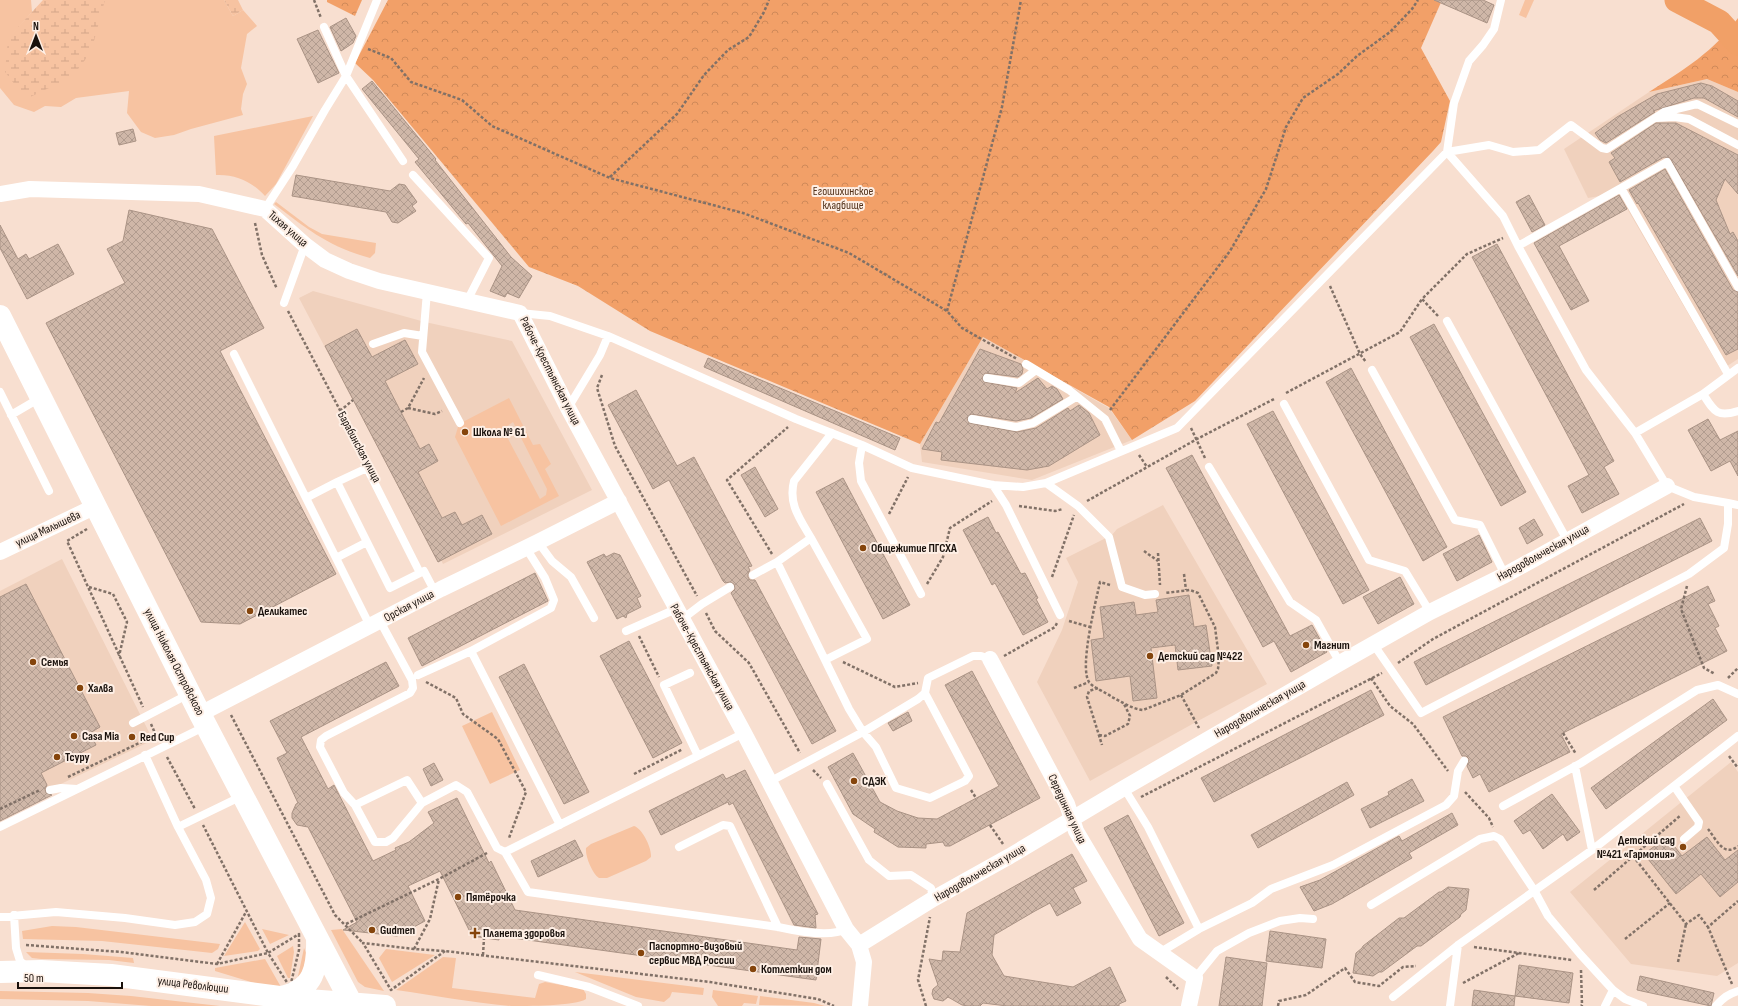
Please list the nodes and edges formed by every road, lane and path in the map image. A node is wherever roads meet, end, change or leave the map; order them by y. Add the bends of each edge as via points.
1 (314, 0) edge
2 (377, 0) edge
3 (769, 0) edge
4 (1021, 0) edge
5 (1418, 0) edge
6 (1502, 0) edge
7 (324, 27) joint
8 (358, 44) junction
9 (346, 76) junction
10 (1653, 119) junction
11 (1738, 124) edge
12 (1738, 145) edge
13 (1447, 152) junction
14 (402, 161) dead end
15 (413, 176) dead end
16 (610, 178) junction
17 (1621, 188) junction
18 (0, 194) edge
19 (265, 209) junction
20 (1502, 216) junction
21 (255, 223) dead end
22 (305, 245) junction
23 (1518, 246) junction
24 (1326, 276) junction
25 (1738, 288) edge
26 (427, 292) junction
27 (1422, 299) junction
28 (467, 301) junction
29 (284, 303) junction
30 (947, 311) junction
31 (520, 313) junction
32 (0, 316) edge
33 (1447, 321) joint
34 (423, 336) junction
35 (608, 336) junction
36 (373, 344) dead end
37 (234, 354) dead end
38 (1360, 354) junction
39 (1026, 364) joint
40 (430, 367) junction
41 (1738, 368) edge
42 (1036, 370) junction
43 (1372, 370) joint
44 (602, 374) dead end
45 (1728, 374) junction
46 (987, 378) dead end
47 (0, 392) edge
48 (1703, 394) junction
49 (1076, 397) junction
50 (41, 398) junction
51 (353, 400) dead end
52 (1284, 404) dead end
53 (408, 408) junction
54 (452, 408) junction
55 (568, 408) junction
56 (340, 411) junction
57 (1738, 411) edge
58 (401, 412) dead end
59 (12, 415) junction
60 (796, 419) junction
61 (972, 419) dead end
62 (1105, 419) junction
63 (1186, 420) junction
64 (460, 423) dead end
65 (832, 433) junction
66 (1635, 433) junction
67 (1197, 440) junction
68 (862, 445) junction
69 (1121, 451) junction
70 (366, 460) dead end
71 (1209, 467) joint
72 (912, 468) junction
73 (337, 482) junction
74 (1046, 483) junction
75 (993, 485) junction
76 (1667, 486) junction
77 (49, 491) dead end
78 (1001, 496) junction
79 (1691, 496) junction
80 (306, 498) junction
81 (619, 501) junction
82 (1728, 504) junction
83 (1006, 505) junction
84 (1738, 505) edge
85 (96, 506) junction
86 (1078, 506) junction
87 (884, 524) junction
88 (87, 529) dead end
89 (811, 538) junction
90 (1567, 540) junction
91 (367, 542) junction
92 (532, 545) junction
93 (1144, 550) dead end
94 (0, 552) edge
95 (1158, 553) dead end
96 (336, 558) junction
97 (1158, 561) junction
98 (777, 562) junction
99 (424, 571) dead end
100 (1184, 574) dead end
101 (1689, 574) junction
102 (753, 575) dead end
103 (1506, 575) junction
104 (89, 587) junction
105 (730, 587) dead end
106 (1122, 587) junction
107 (1048, 590) junction
108 (1186, 590) junction
109 (435, 592) junction
110 (920, 594) joint
111 (1158, 594) junction
112 (702, 604) junction
113 (1430, 612) junction
114 (679, 614) junction
115 (1060, 615) joint
116 (594, 618) dead end
117 (1069, 621) dead end
118 (375, 623) junction
119 (634, 627) junction
120 (1090, 627) junction
121 (626, 631) dead end
122 (1374, 645) junction
123 (471, 651) junction
124 (119, 656) junction
125 (825, 660) junction
126 (991, 661) junction
127 (1340, 663) junction
128 (1390, 668) junction
129 (1704, 668) dead end
130 (690, 673) dead end
131 (418, 675) joint
132 (1371, 678) junction
133 (916, 682) dead end
134 (1089, 682) junction
135 (664, 685) junction
136 (1074, 688) dead end
137 (1098, 688) junction
138 (925, 693) junction
139 (190, 694) junction
140 (1738, 694) edge
141 (1181, 695) junction
142 (223, 703) junction
143 (1124, 704) junction
144 (147, 716) junction
145 (203, 720) junction
146 (133, 723) dead end
147 (1199, 729) dead end
148 (863, 732) junction
149 (744, 733) junction
150 (1563, 733) dead end
151 (1099, 734) junction
152 (156, 735) junction
153 (1738, 736) edge
154 (1102, 745) dead end
155 (162, 747) junction
156 (1723, 747) junction
157 (145, 755) junction
158 (698, 756) junction
159 (1464, 761) dead end
160 (1441, 762) dead end
161 (806, 763) junction
162 (1578, 765) junction
163 (1738, 768) edge
164 (65, 778) dead end
165 (769, 782) junction
166 (827, 784) joint
167 (1674, 786) junction
168 (1124, 788) junction
169 (46, 790) joint
170 (78, 790) junction
171 (1465, 793) dead end
172 (243, 796) junction
173 (1133, 802) junction
174 (422, 803) junction
175 (355, 805) junction
176 (1503, 806) dead end
177 (1689, 808) junction
178 (0, 809) edge
179 (199, 817) junction
180 (1489, 818) dead end
181 (1072, 819) junction
182 (1699, 822) junction
183 (990, 824) dead end
184 (560, 825) junction
185 (0, 827) edge
186 (178, 827) junction
187 (1684, 839) dead end
188 (508, 840) dead end
189 (678, 846) dead end
190 (1738, 846) edge
191 (1592, 850) junction
192 (505, 852) junction
193 (1010, 856) junction
194 (1633, 856) junction
195 (439, 879) dead end
196 (1534, 890) junction
197 (1594, 890) dead end
198 (933, 899) junction
199 (1738, 901) edge
200 (1670, 903) junction
201 (1372, 905) dead end
202 (246, 911) junction
203 (14, 915) junction
204 (365, 915) dead end
205 (0, 916) edge
206 (1313, 919) dead end
207 (346, 924) junction
208 (1686, 924) junction
209 (778, 927) junction
210 (1708, 927) junction
211 (846, 929) junction
212 (1199, 929) junction
213 (317, 938) junction
214 (484, 938) dead end
215 (1625, 939) dead end
216 (1475, 942) dead end
217 (363, 943) junction
218 (859, 945) junction
219 (1458, 945) junction
220 (16, 946) junction
221 (414, 949) junction
222 (445, 951) junction
223 (268, 953) junction
224 (1159, 953) junction
225 (1519, 953) junction
226 (483, 955) junction
227 (1580, 957) junction
228 (1678, 962) dead end
229 (217, 964) junction
230 (1434, 964) junction
231 (0, 972) edge
232 (32, 972) junction
233 (538, 975) dead end
234 (1461, 976) dead end
235 (1195, 978) junction
236 (213, 988) junction
237 (1612, 990) junction
238 (1736, 991) edge
239 (281, 997) junction
240 (1394, 997) dead end
241 (352, 1005) edge
242 (229, 1006) edge
243 (385, 1006) edge
244 (638, 1006) edge
245 (834, 1006) edge
246 (860, 1006) edge
247 (926, 1006) edge
248 (1189, 1006) edge
249 (1278, 1006) edge
250 (1450, 1006) edge
251 (1581, 1006) edge
252 (1605, 1006) edge
253 (1644, 1006) edge
254 (1716, 1006) edge

1 - 7 path
2 - 8 lane
3 - 16 path via 750,37 728,50 704,75 676,114
4 - 30 path via 1002,107
5 - 62 path via 1390,32 1357,56 1338,74 1303,98 1286,128 1266,189 1230,251
6 - 13 lane via 1494,28 1468,61 1454,103
7 - 9 lane
8 - 9 lane
8 - 16 path via 391,58 411,82 462,100 492,126
9 - 14 lane
9 - 19 lane
10 - 11 lane via 1664,112 1697,104
10 - 12 lane via 1688,119
10 - 13 lane via 1607,149 1571,125 1539,150 1513,152 1489,145
13 - 20 lane
13 - 24 lane
15 - 28 lane via 489,258
16 - 30 path via 743,213 849,253
17 - 23 lane
17 - 25 lane via 1667,162
17 - 45 lane
18 - 19 street, Тихая улица via 30,189 199,194
19 - 22 street, Тихая улица
20 - 23 lane
20 - 27 path via 1508,236 1467,254
21 - 29 path, Барабинская улица via 262,254
22 - 26 street, Тихая улица via 325,260 349,271
22 - 29 lane
23 - 66 lane via 1586,370
24 - 38 path
24 - 63 lane
26 - 28 street, Тихая улица
26 - 34 lane
27 - 33 path via 1440,318
27 - 38 path via 1400,332
28 - 31 street, Тихая улица
29 - 56 path, Барабинская улица
30 - 39 path via 962,328
31 - 35 lane via 550,316
31 - 55 street, Рабоче-Крестьянская улица
32 - 50 main road, улица Николая Островского
33 - 90 lane
34 - 36 lane via 404,333
34 - 40 lane via 422,352
35 - 55 lane via 600,355
35 - 60 lane
37 - 80 lane
38 - 43 path
38 - 67 path
39 - 42 lane
40 - 53 path
40 - 54 lane
41 - 45 lane
42 - 46 lane via 1019,383
42 - 49 lane
43 - 103 lane via 1455,520 1480,526
44 - 112 path via 597,388 614,446
45 - 48 lane
47 - 59 lane
48 - 57 lane via 1714,411 1720,414
48 - 66 lane
49 - 61 lane via 1034,423 1016,427
49 - 62 lane
50 - 59 lane
50 - 85 main road, улица Николая Островского
51 - 56 path
52 - 113 lane via 1369,560 1405,571
53 - 54 path via 434,414
53 - 58 path
54 - 64 lane
55 - 81 street, Рабоче-Крестьянская улица
56 - 70 path, Барабинская улица
59 - 77 lane
60 - 65 lane
60 - 98 path via 727,480
62 - 69 lane
63 - 67 path
63 - 69 lane via 1177,428
65 - 68 lane
65 - 89 lane via 794,482 792,491 793,505
66 - 76 lane
67 - 71 path
67 - 86 path
68 - 72 lane
68 - 87 lane via 859,463 861,481
69 - 74 lane
71 - 127 lane via 1290,602 1316,620
72 - 75 lane
72 - 87 path
73 - 80 lane
73 - 91 lane
73 - 91 lane via 367,468 420,574 390,588
74 - 75 lane via 1023,487
74 - 86 lane
75 - 78 lane
76 - 79 lane
76 - 90 street, Народовольческая улица
78 - 83 lane
78 - 110 path via 950,528 943,557
79 - 82 lane
79 - 128 path via 1688,501 1434,639
80 - 96 lane
81 - 92 street, Орская улица
81 - 114 street, Рабоче-Крестьянская улица
82 - 84 lane
82 - 101 lane via 1724,548
83 - 86 path via 1055,511
83 - 107 lane
85 - 94 street, улица Малышева
85 - 139 main road, улица Николая Островского
86 - 106 lane via 1109,537
86 - 107 path
87 - 110 lane
88 - 104 path via 67,541
89 - 98 lane
89 - 125 lane via 867,639
90 - 103 street, Народовольческая улица
91 - 96 lane
92 - 109 street, Орская улица
92 - 116 lane via 571,577
92 - 123 lane via 554,600 551,608
93 - 97 path
95 - 97 path
96 - 118 lane
97 - 111 path
98 - 102 lane
98 - 125 lane
99 - 109 lane
100 - 108 path
101 - 128 lane via 1421,713
101 - 129 path via 1681,609
103 - 113 street, Народовольческая улица
104 - 124 path
104 - 124 path via 113,594 127,622
105 - 112 lane
106 - 111 lane via 1145,595
106 - 120 path via 1100,582
107 - 115 lane
108 - 111 path
108 - 141 path via 1198,593 1213,622 1219,666 1216,673
109 - 118 street, Орская улица
112 - 114 lane
112 - 161 path via 715,631 749,663
113 - 122 street, Народовольческая улица
114 - 119 lane
114 - 149 street, Рабоче-Крестьянская улица
115 - 126 path via 1055,627
117 - 120 path
118 - 142 street, Орская улица
118 - 175 lane via 412,680 413,688 410,693 321,740 320,747 344,793
119 - 121 lane
119 - 135 path
120 - 134 path via 1087,643
122 - 127 street, Народовольческая улица
122 - 128 lane
123 - 131 lane
123 - 184 lane
124 - 144 path
125 - 133 path via 838,659 895,687
125 - 148 lane
126 - 138 lane via 981,656 973,656 928,678
126 - 181 street, Серединная улица via 1067,804
127 - 168 street, Народовольческая улица
128 - 132 path
130 - 135 lane
131 - 188 path via 420,679 456,698 463,714 498,739 526,792
132 - 160 path via 1390,706 1413,724
132 - 173 path
134 - 136 path
134 - 137 path
135 - 158 lane
137 - 143 path
137 - 151 path via 1089,692 1087,697
138 - 148 lane
138 - 148 lane via 969,776 965,781 930,798 896,788 876,747
139 - 144 lane
139 - 145 main road, улица Николая Островского
140 - 162 lane via 1718,685 1696,690
141 - 143 path via 1143,710
141 - 147 path
142 - 145 street, Орская улица
142 - 207 path via 240,729 336,915
143 - 151 path via 1130,716 1128,724 1105,736
144 - 146 lane
144 - 152 path
145 - 155 lane
145 - 172 main road, улица Николая Островского
148 - 161 lane
149 - 158 lane
149 - 165 street, Рабоче-Крестьянская улица
150 - 162 path
151 - 154 path
152 - 155 path
152 - 164 path
153 - 156 lane
155 - 157 lane
155 - 179 path
156 - 163 path
156 - 167 lane
157 - 170 lane
157 - 186 lane
158 - 184 lane
159 - 212 lane via 1458,770 1454,796 1446,805 1333,865 1271,889 1252,903
161 - 165 lane
161 - 166 path
162 - 176 lane
162 - 191 lane
165 - 211 street, Рабоче-Крестьянская улица
166 - 198 lane via 869,860 889,876 911,875 931,888
167 - 177 lane
167 - 191 lane
168 - 173 lane
168 - 181 street, Народовольческая улица
169 - 170 lane
169 - 178 path
170 - 185 lane
171 - 180 path
172 - 179 lane
172 - 213 main road, улица Николая Островского
173 - 212 lane
174 - 175 lane via 407,780
174 - 175 lane via 393,838 386,842 375,842
174 - 192 lane via 456,785 466,792 497,848
177 - 182 lane
177 - 194 path
179 - 186 lane
179 - 202 path
181 - 193 street, Народовольческая улица
181 - 224 street, Серединная улица via 1076,832 1140,940
182 - 187 lane via 1698,827
182 - 190 path via 1703,823 1724,849 1729,851
183 - 193 path
184 - 192 lane
186 - 203 lane via 206,880 211,898 207,914 195,922 175,925 56,912
189 - 209 lane via 723,825 730,826
191 - 196 lane
192 - 209 lane via 528,892
193 - 198 street, Народовольческая улица
194 - 197 path
194 - 200 path
195 - 221 path via 430,919
196 - 201 lane via 1500,839 1494,836 1485,837
196 - 219 lane
196 - 227 lane via 1548,916
198 - 218 street, Народовольческая улица
198 - 247 path via 918,980
199 - 210 path
200 - 208 path
200 - 215 path
202 - 223 path
202 - 229 path
203 - 205 lane
203 - 220 lane
204 - 207 path
206 - 235 lane via 1280,921 1249,932 1217,951
207 - 217 path
208 - 210 path via 1699,915
208 - 228 path
209 - 211 lane via 797,931 839,932
210 - 238 path
211 - 218 street, Рабоче-Крестьянская улица
212 - 224 lane
213 - 239 main road via 315,969 309,980 303,988
213 - 241 main road, улица Николая Островского
214 - 226 path
216 - 225 path via 1469,946
217 - 221 path
217 - 222 path via 391,990
218 - 246 street, Рабоче-Крестьянская улица via 864,962
219 - 230 lane
219 - 250 lane
220 - 229 path via 34,945 121,952
220 - 232 lane via 20,961
221 - 222 path
222 - 226 path
223 - 223 path via 283,976 290,987 299,950 299,934
223 - 229 path
224 - 235 street, Серединная улица
225 - 227 path
225 - 234 path via 1460,984
226 - 245 path via 760,989 818,999
227 - 237 lane
227 - 251 path
230 - 240 lane
230 - 249 path via 1427,957 1416,966 1403,967 1379,986 1355,982 1345,968 1306,995 1279,1001
231 - 232 main road, улица Революции
232 - 236 main road, улица Революции via 111,975
233 - 244 lane via 589,987
235 - 248 street
236 - 239 main road, улица Революции
236 - 242 main road via 227,997
237 - 252 lane
237 - 253 lane via 1625,999
238 - 254 lane via 1723,998
239 - 241 main road, улица Революции
241 - 243 main road, улица Революции

